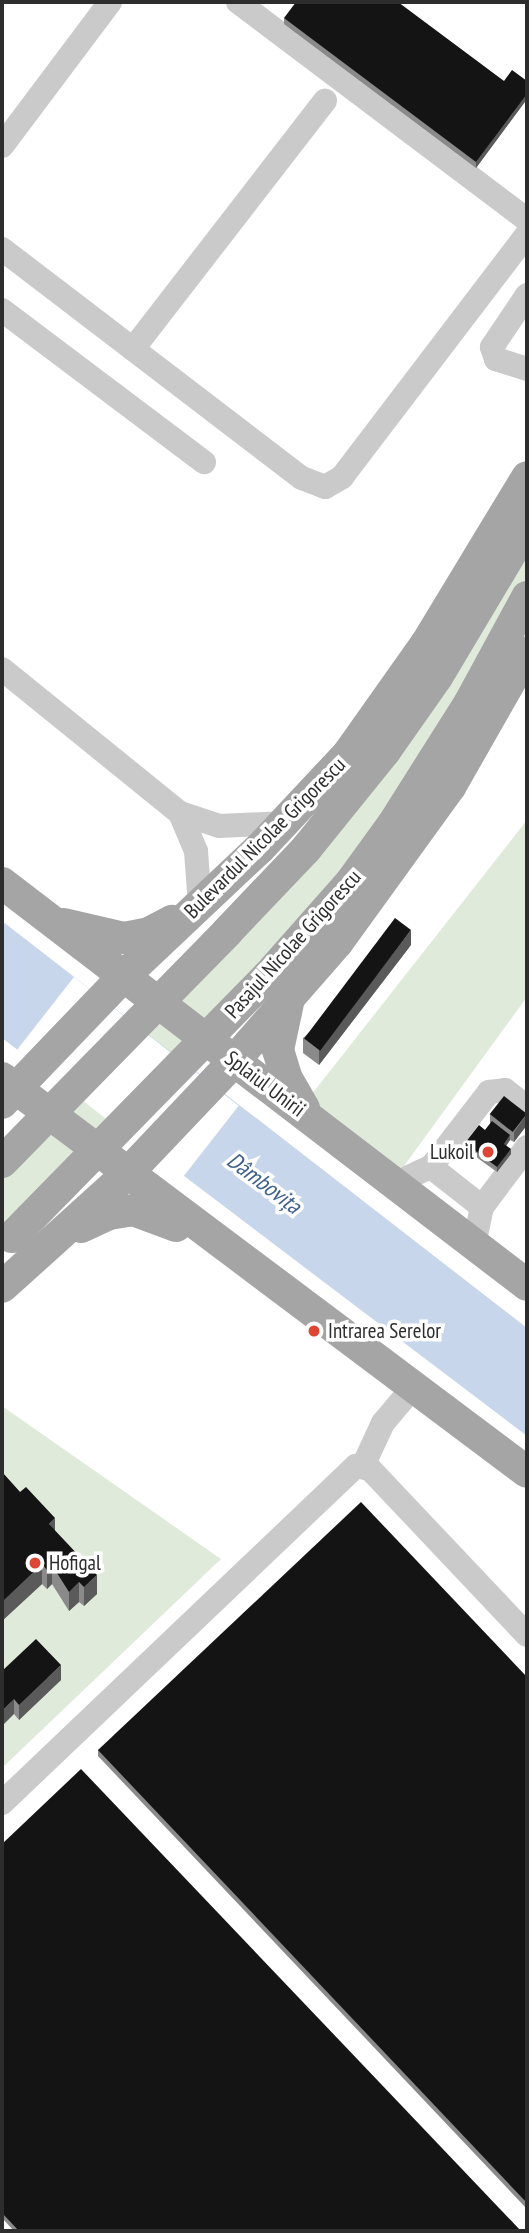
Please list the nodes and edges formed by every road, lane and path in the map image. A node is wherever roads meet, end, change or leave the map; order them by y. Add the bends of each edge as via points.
1 (110, 2) edge
2 (238, 2) edge
3 (325, 101) dead end
4 (2, 146) edge
5 (527, 220) edge
6 (527, 234) edge
7 (2, 249) edge
8 (527, 295) edge
9 (2, 310) edge
10 (133, 349) junction
11 (527, 369) edge
12 (204, 462) dead end
13 (527, 477) edge
14 (527, 526) edge
15 (527, 597) edge
16 (527, 652) edge
17 (2, 669) edge
18 (180, 813) junction
19 (286, 823) junction
20 (2, 883) edge
21 (200, 905) junction
22 (49, 919) junction
23 (124, 976) junction
24 (290, 997) junction
25 (234, 1061) junction
26 (6, 1090) edge
27 (527, 1107) edge
28 (310, 1118) junction
29 (527, 1147) edge
30 (2, 1162) edge
31 (431, 1167) junction
32 (126, 1175) junction
33 (396, 1183) junction
34 (482, 1207) junction
35 (59, 1238) junction
36 (7, 1242) edge
37 (474, 1244) junction
38 (234, 1255) junction
39 (527, 1285) edge
40 (2, 1287) edge
41 (414, 1386) junction
42 (363, 1466) junction
43 (527, 1472) edge
44 (527, 1635) edge
45 (2, 1803) edge

1 - 4 lane
2 - 5 lane
3 - 10 lane
6 - 10 lane via 342,477 325,486 302,478
7 - 10 lane
8 - 11 lane via 492,346 496,359
9 - 12 lane
13 - 19 main road, Bulevardul Nicolae Grigorescu via 393,694 348,754
14 - 30 main road, bridge via 437,677 306,849
15 - 36 main road, Pasajul Nicolae Grigorescu, bridge via 469,704 351,882 274,969
16 - 24 main road via 416,838
17 - 18 lane
18 - 19 lane via 219,826
18 - 21 lane via 196,851
19 - 21 main road, Bulevardul Nicolae Grigorescu
20 - 22 main road, Splaiul Unirii
21 - 22 main road via 135,937 92,932
21 - 23 main road, Bulevardul Nicolae Grigorescu
22 - 23 main road, Splaiul Unirii
23 - 25 main road, Splaiul Unirii
23 - 26 main road, Bulevardul Nicolae Grigorescu
24 - 25 main road
24 - 28 main road via 278,1050 286,1077
25 - 28 main road, Splaiul Unirii
25 - 32 main road
26 - 32 main road
27 - 31 lane via 505,1090 489,1092
28 - 33 main road, Splaiul Unirii
29 - 34 lane
31 - 33 lane
31 - 34 lane
32 - 35 main road
32 - 38 main road
33 - 37 main road, Splaiul Unirii
34 - 37 lane
35 - 38 main road via 109,1214 133,1210 165,1220
35 - 40 main road
37 - 39 main road, Splaiul Unirii
38 - 41 main road
41 - 42 lane via 383,1423
41 - 43 main road
42 - 44 lane
42 - 45 lane via 356,1466

